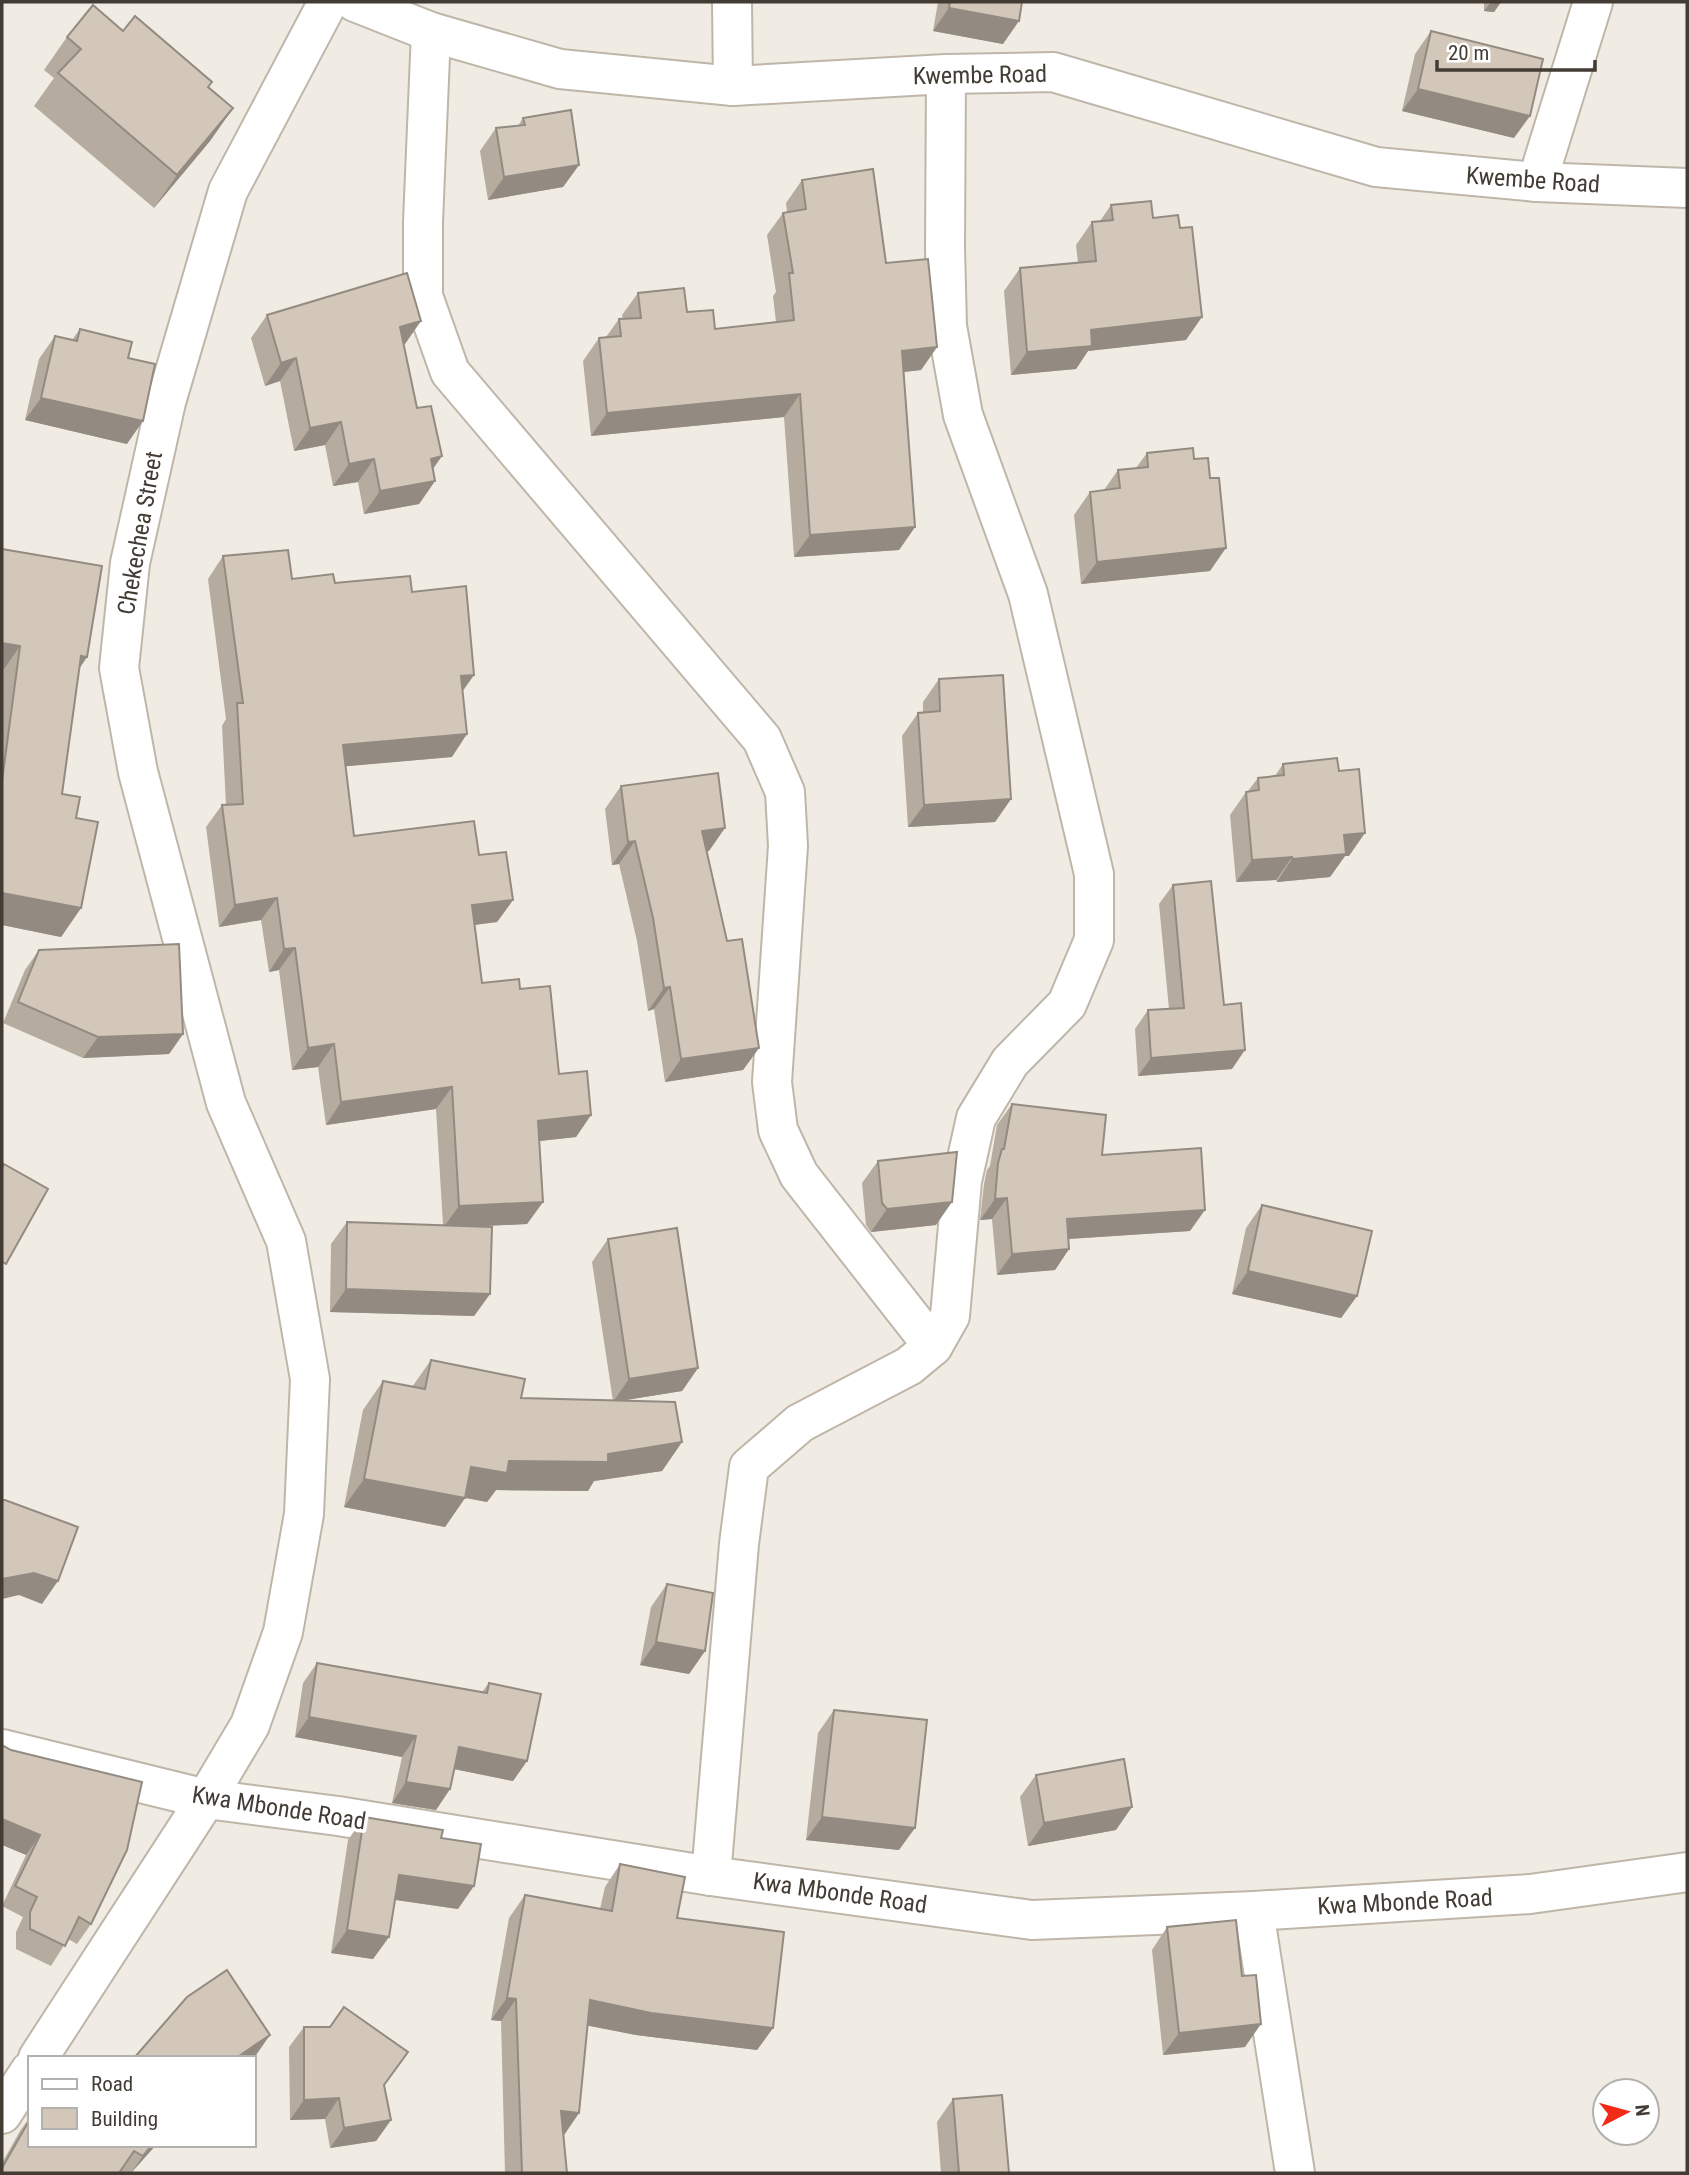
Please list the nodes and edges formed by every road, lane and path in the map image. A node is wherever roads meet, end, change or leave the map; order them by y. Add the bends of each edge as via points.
1 (328, 2) edge
2 (355, 2) edge
3 (733, 2) edge
4 (1593, 2) edge
5 (431, 32) junction
6 (947, 74) junction
7 (733, 86) junction
8 (1537, 183) junction
9 (1687, 188) edge
10 (933, 1346) junction
11 (2, 1749) edge
12 (206, 1800) junction
13 (1687, 1872) edge
14 (710, 1875) junction
15 (1254, 1911) junction
16 (39, 2056) edge
17 (28, 2074) edge
18 (2, 2113) edge
19 (1295, 2173) edge

1 - 12 street, Chekechea Street via 228,191 166,402 130,563 119,668 138,772 226,1103 286,1241 310,1379 304,1514 282,1632 250,1726
2 - 5 street, Kwembe Road
3 - 7 street
4 - 8 street
5 - 7 street, Kwembe Road via 560,69
5 - 10 street via 423,296 450,372 762,739 785,792 788,846 772,1082 778,1130 800,1175
6 - 7 street, Kwembe Road
6 - 8 street, Kwembe Road via 1053,72 1376,167
6 - 10 street via 947,326 963,415 1028,594 1094,874 1094,940 1067,1004 1010,1062 976,1118 962,1181 950,1317
8 - 9 street, Kwembe Road
10 - 14 street via 909,1366 800,1423 749,1467
11 - 12 street, Kwa Mbonde Road
12 - 14 street, Kwa Mbonde Road via 338,1816
12 - 16 street, Chekechea Street
13 - 15 street, Kwa Mbonde Road via 1531,1894
14 - 15 street, Kwa Mbonde Road via 1032,1920
15 - 19 street
17 - 18 street

